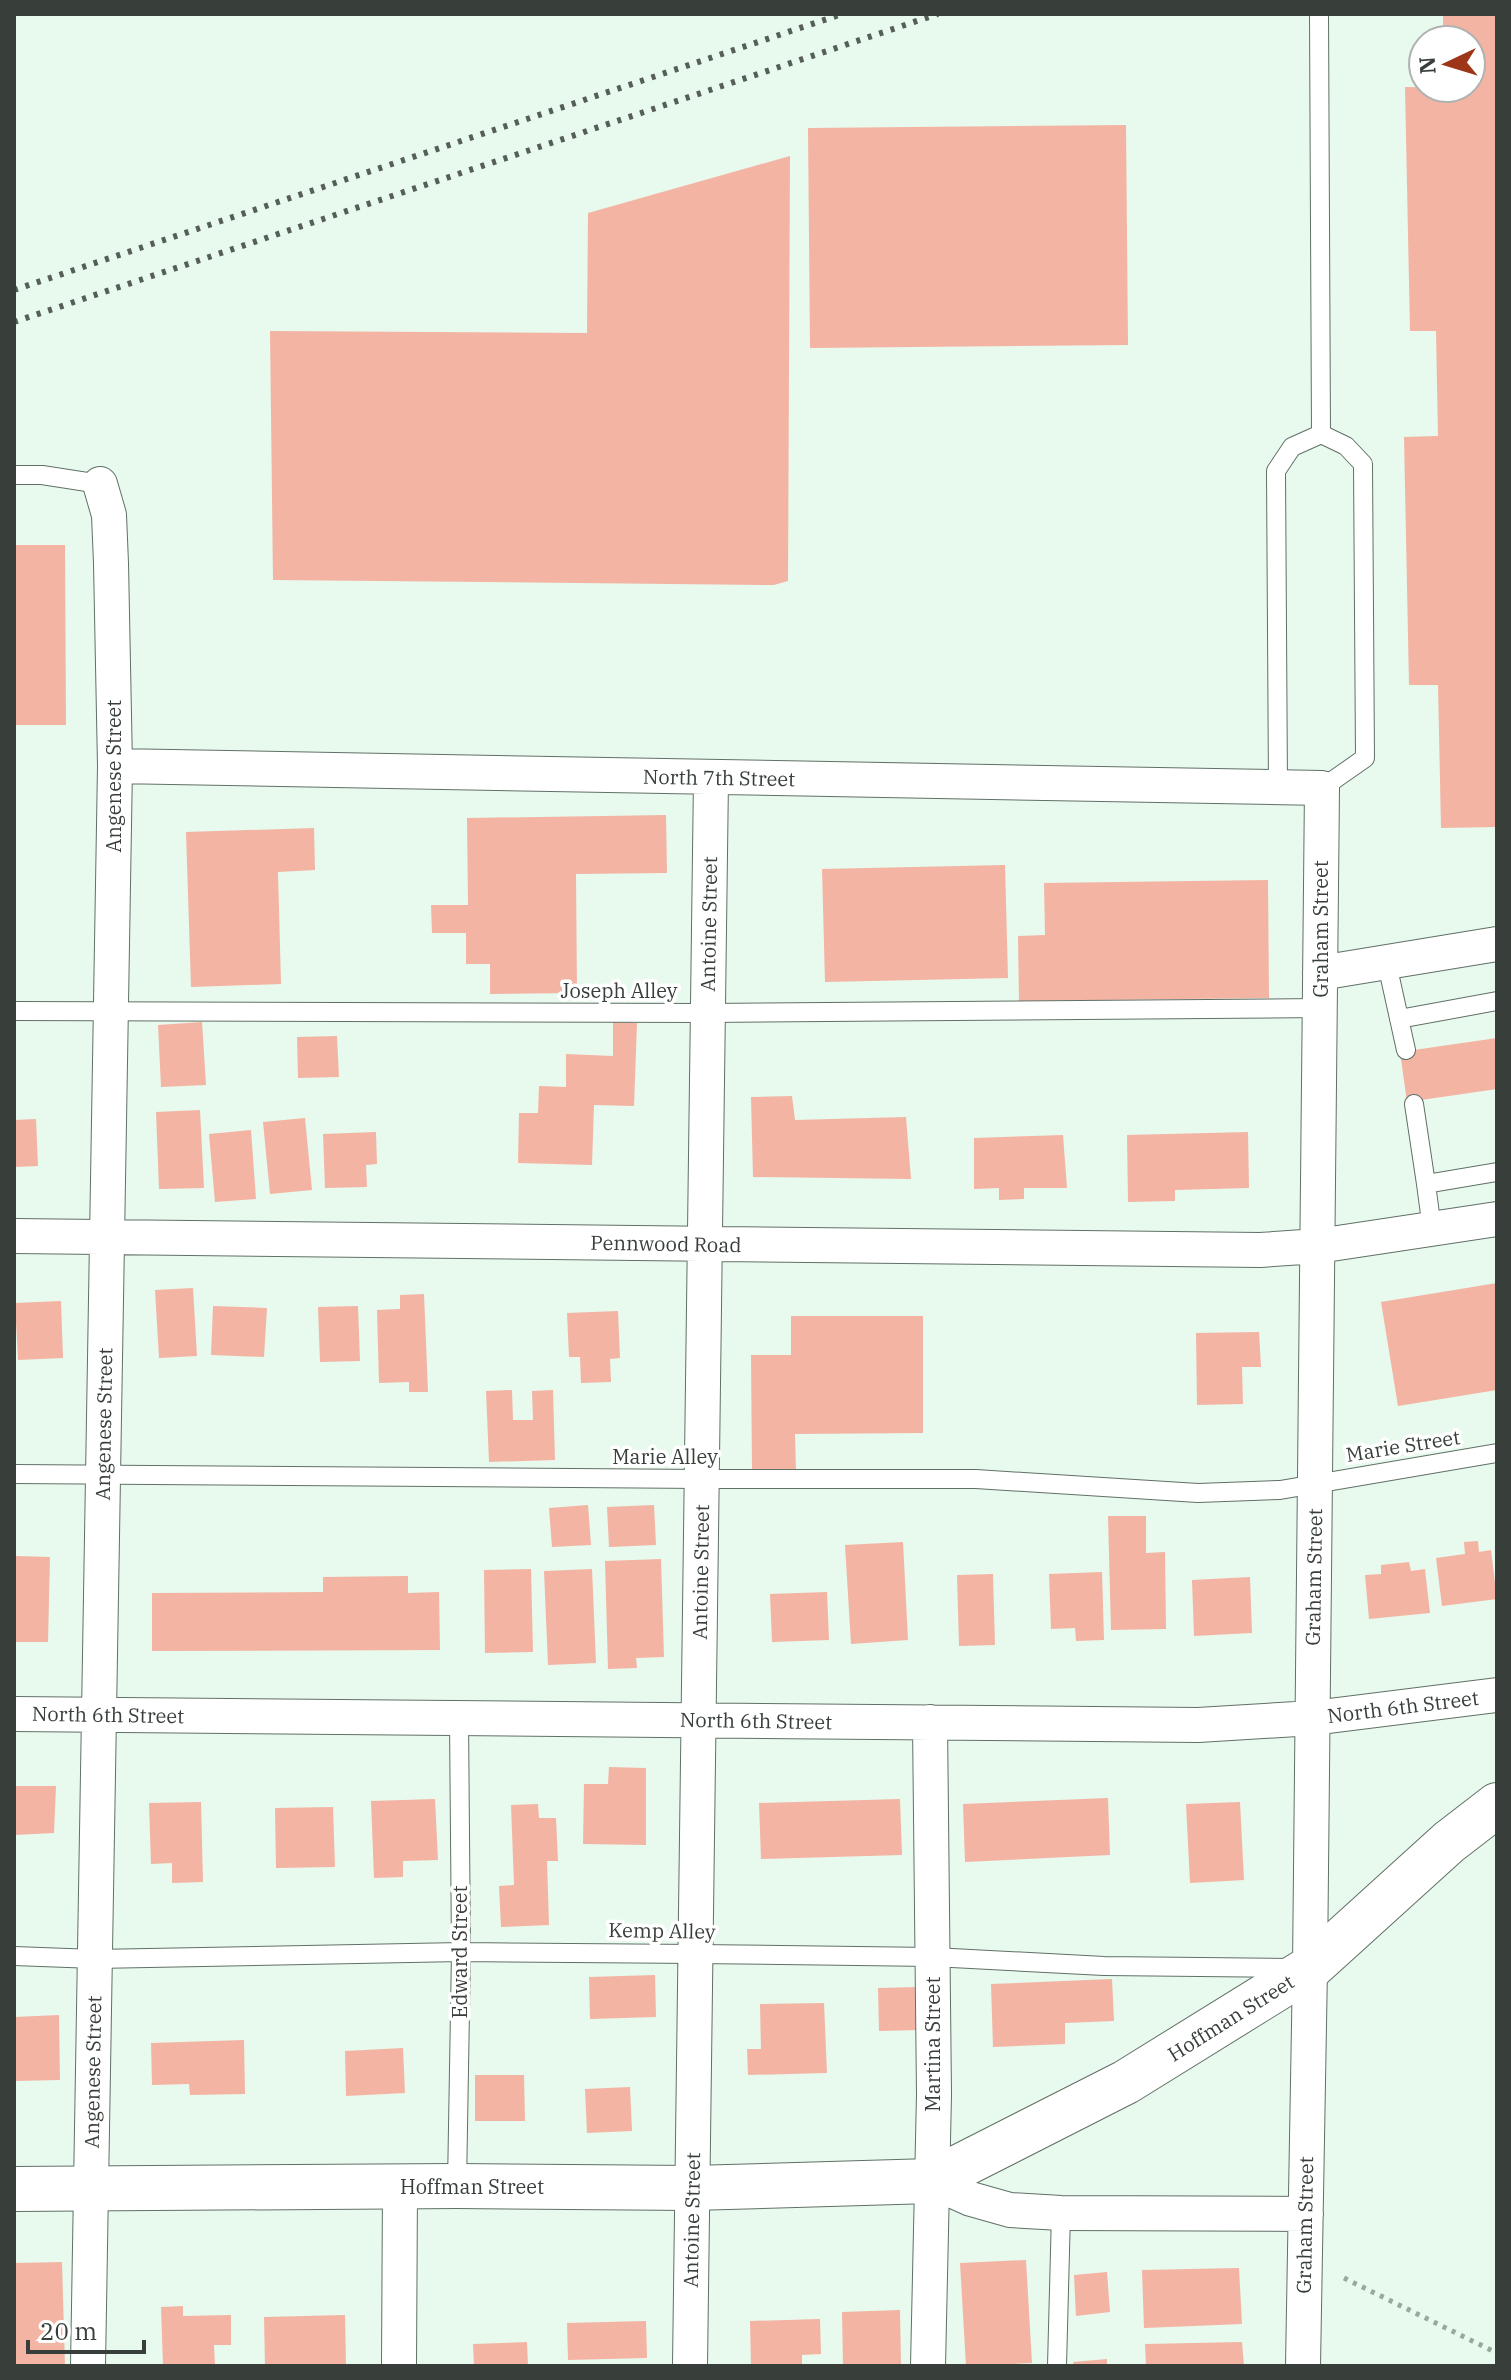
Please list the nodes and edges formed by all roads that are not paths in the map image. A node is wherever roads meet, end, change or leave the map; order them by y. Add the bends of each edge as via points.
1 (1319, 14) edge
2 (1321, 434) junction
3 (14, 475) edge
4 (100, 484) joint
5 (115, 766) junction
6 (711, 778) junction
7 (1278, 787) junction
8 (1322, 788) junction
9 (1497, 944) edge
10 (1387, 964) junction
11 (1320, 973) junction
12 (1497, 1001) edge
13 (1320, 1008) junction
14 (14, 1011) edge
15 (112, 1012) junction
16 (708, 1013) junction
17 (1399, 1019) junction
18 (1406, 1050) dead end
19 (1414, 1104) dead end
20 (1497, 1172) edge
21 (1426, 1184) junction
22 (1497, 1219) edge
23 (1432, 1229) junction
24 (14, 1236) edge
25 (108, 1237) junction
26 (705, 1244) junction
27 (1318, 1246) junction
28 (1497, 1453) edge
29 (14, 1474) edge
30 (103, 1475) junction
31 (702, 1479) junction
32 (1316, 1483) junction
33 (1497, 1695) edge
34 (14, 1714) edge
35 (99, 1715) junction
36 (459, 1718) junction
37 (1313, 1718) junction
38 (699, 1720) junction
39 (930, 1722) junction
40 (1497, 1805) edge
41 (461, 1952) junction
42 (696, 1954) junction
43 (14, 1956) edge
44 (933, 1957) junction
45 (95, 1959) junction
46 (1310, 1968) junction
47 (931, 2181) junction
48 (457, 2186) junction
49 (400, 2187) junction
50 (91, 2188) junction
51 (692, 2188) junction
52 (14, 2189) edge
53 (1061, 2213) junction
54 (1306, 2214) junction
55 (88, 2366) edge
56 (399, 2366) edge
57 (690, 2366) edge
58 (928, 2366) edge
59 (1057, 2366) edge
60 (1303, 2366) edge

1 - 2 lane
2 - 7 lane via 1292,447 1276,471
2 - 8 lane via 1346,446 1363,464 1365,758
3 - 4 lane
4 - 5 street, Angenese Street via 109,515
5 - 6 street, North 7th Street
5 - 15 street, Angenese Street
6 - 7 street, North 7th Street
6 - 16 street, Antoine Street
7 - 8 street, North 7th Street
8 - 11 street, Graham Street
9 - 10 street
10 - 11 street
10 - 17 lane
11 - 13 street, Graham Street
12 - 17 lane
13 - 16 lane, Joseph Alley
13 - 27 street, Graham Street
14 - 15 lane, Joseph Alley
15 - 16 lane, Joseph Alley
15 - 25 street, Angenese Street
16 - 26 street, Antoine Street
17 - 18 lane
19 - 21 lane
20 - 21 lane
21 - 23 lane
22 - 23 street, Pennwood Road
23 - 27 street, Pennwood Road
24 - 25 street, Pennwood Road
25 - 26 street, Pennwood Road
25 - 30 street, Angenese Street
26 - 27 street, Pennwood Road via 1200,1250
26 - 31 street, Antoine Street
27 - 32 street, Graham Street
28 - 32 lane, Marie Street
29 - 30 lane, Marie Alley
30 - 31 lane, Marie Alley
30 - 35 street, Angenese Street
31 - 32 lane, Marie Alley via 976,1479 1198,1493
31 - 38 street, Antoine Street
32 - 37 street, Graham Street
33 - 37 street, North 6th Street
34 - 35 street, North 6th Street
35 - 36 street, North 6th Street
35 - 45 street, Angenese Street
36 - 38 street, North 6th Street
36 - 41 lane, Edward Street
37 - 39 street, North 6th Street via 1198,1725
37 - 46 street, Graham Street
38 - 39 street, North 6th Street
38 - 42 street, Antoine Street
39 - 44 street, Martina Street
40 - 46 street, Hoffman Street
41 - 42 lane, Kemp Alley
41 - 45 lane, Kemp Alley
41 - 48 lane, Edward Street
42 - 44 lane, Kemp Alley
42 - 51 street, Antoine Street
43 - 45 lane, Kemp Alley
44 - 46 lane, Kemp Alley via 1104,1966
44 - 47 street, Martina Street
45 - 50 street, Angenese Street
46 - 47 street, Hoffman Street via 1126,2082
46 - 54 street, Graham Street
47 - 51 street, Hoffman Street
47 - 53 street, Hoffman Street via 1010,2210
47 - 58 street, Martina Street
48 - 49 street, Hoffman Street
48 - 51 street, Hoffman Street
49 - 50 street, Hoffman Street
49 - 56 street
50 - 52 street, Hoffman Street
50 - 55 street, Angenese Street
51 - 57 street, Antoine Street
53 - 54 street, Hoffman Street
53 - 59 lane
54 - 60 street, Graham Street

